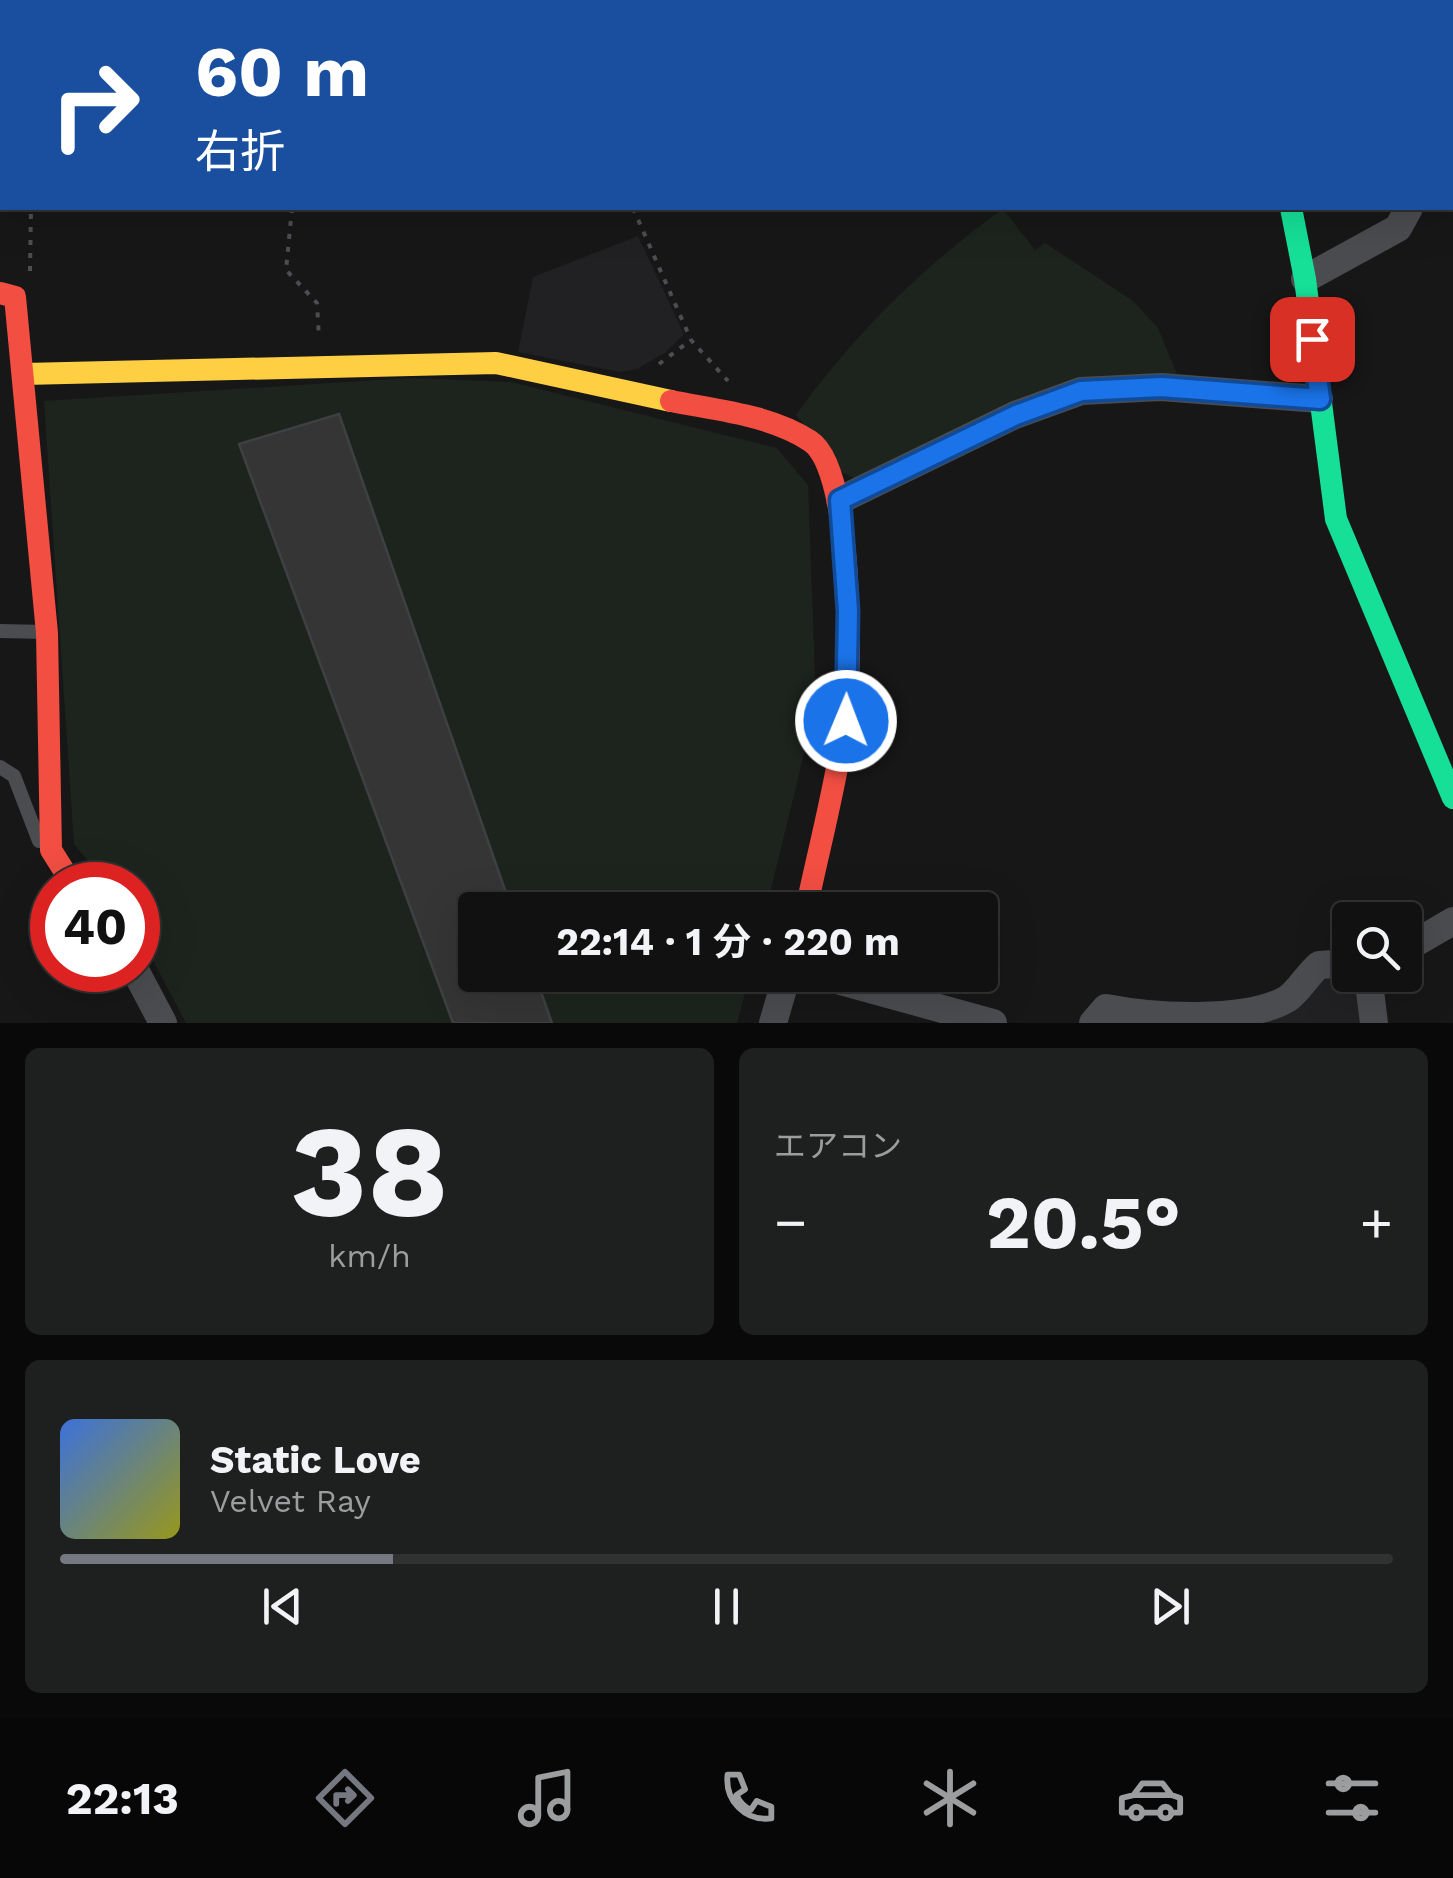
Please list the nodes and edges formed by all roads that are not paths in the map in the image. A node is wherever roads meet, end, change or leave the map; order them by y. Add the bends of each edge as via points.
1 (1291, 210) edge
2 (1408, 210) edge
3 (1305, 279) junction
4 (8, 295) edge
5 (24, 374) junction
6 (1320, 399) junction
7 (840, 500) junction
8 (0, 631) edge
9 (47, 632) junction
10 (0, 767) edge
11 (1453, 798) edge
12 (51, 850) junction
13 (59, 862) edge
14 (810, 892) edge
15 (1453, 921) edge
16 (1422, 940) edge
17 (1332, 964) edge
18 (146, 992) edge
19 (782, 992) edge
20 (868, 992) edge
21 (1370, 992) edge
22 (936, 1016) edge
23 (163, 1023) edge
24 (773, 1023) edge
25 (993, 1023) edge
26 (1094, 1023) edge
27 (1374, 1023) edge

1 - 3 street
2 - 3 street via 1398,228
3 - 6 street
4 - 5 street
5 - 7 street via 496,364 780,425 826,456
5 - 9 street
6 - 7 street via 1161,387 1081,391
6 - 11 street via 1336,519
7 - 14 street via 846,721
8 - 9 lane
9 - 12 street
10 - 12 lane via 14,776 39,842
12 - 13 street
15 - 16 street
17 - 26 street via 1319,965 1288,999 1248,1010 1149,1016 1106,1008
18 - 23 street
19 - 24 street
20 - 22 street
21 - 27 street
22 - 25 street

